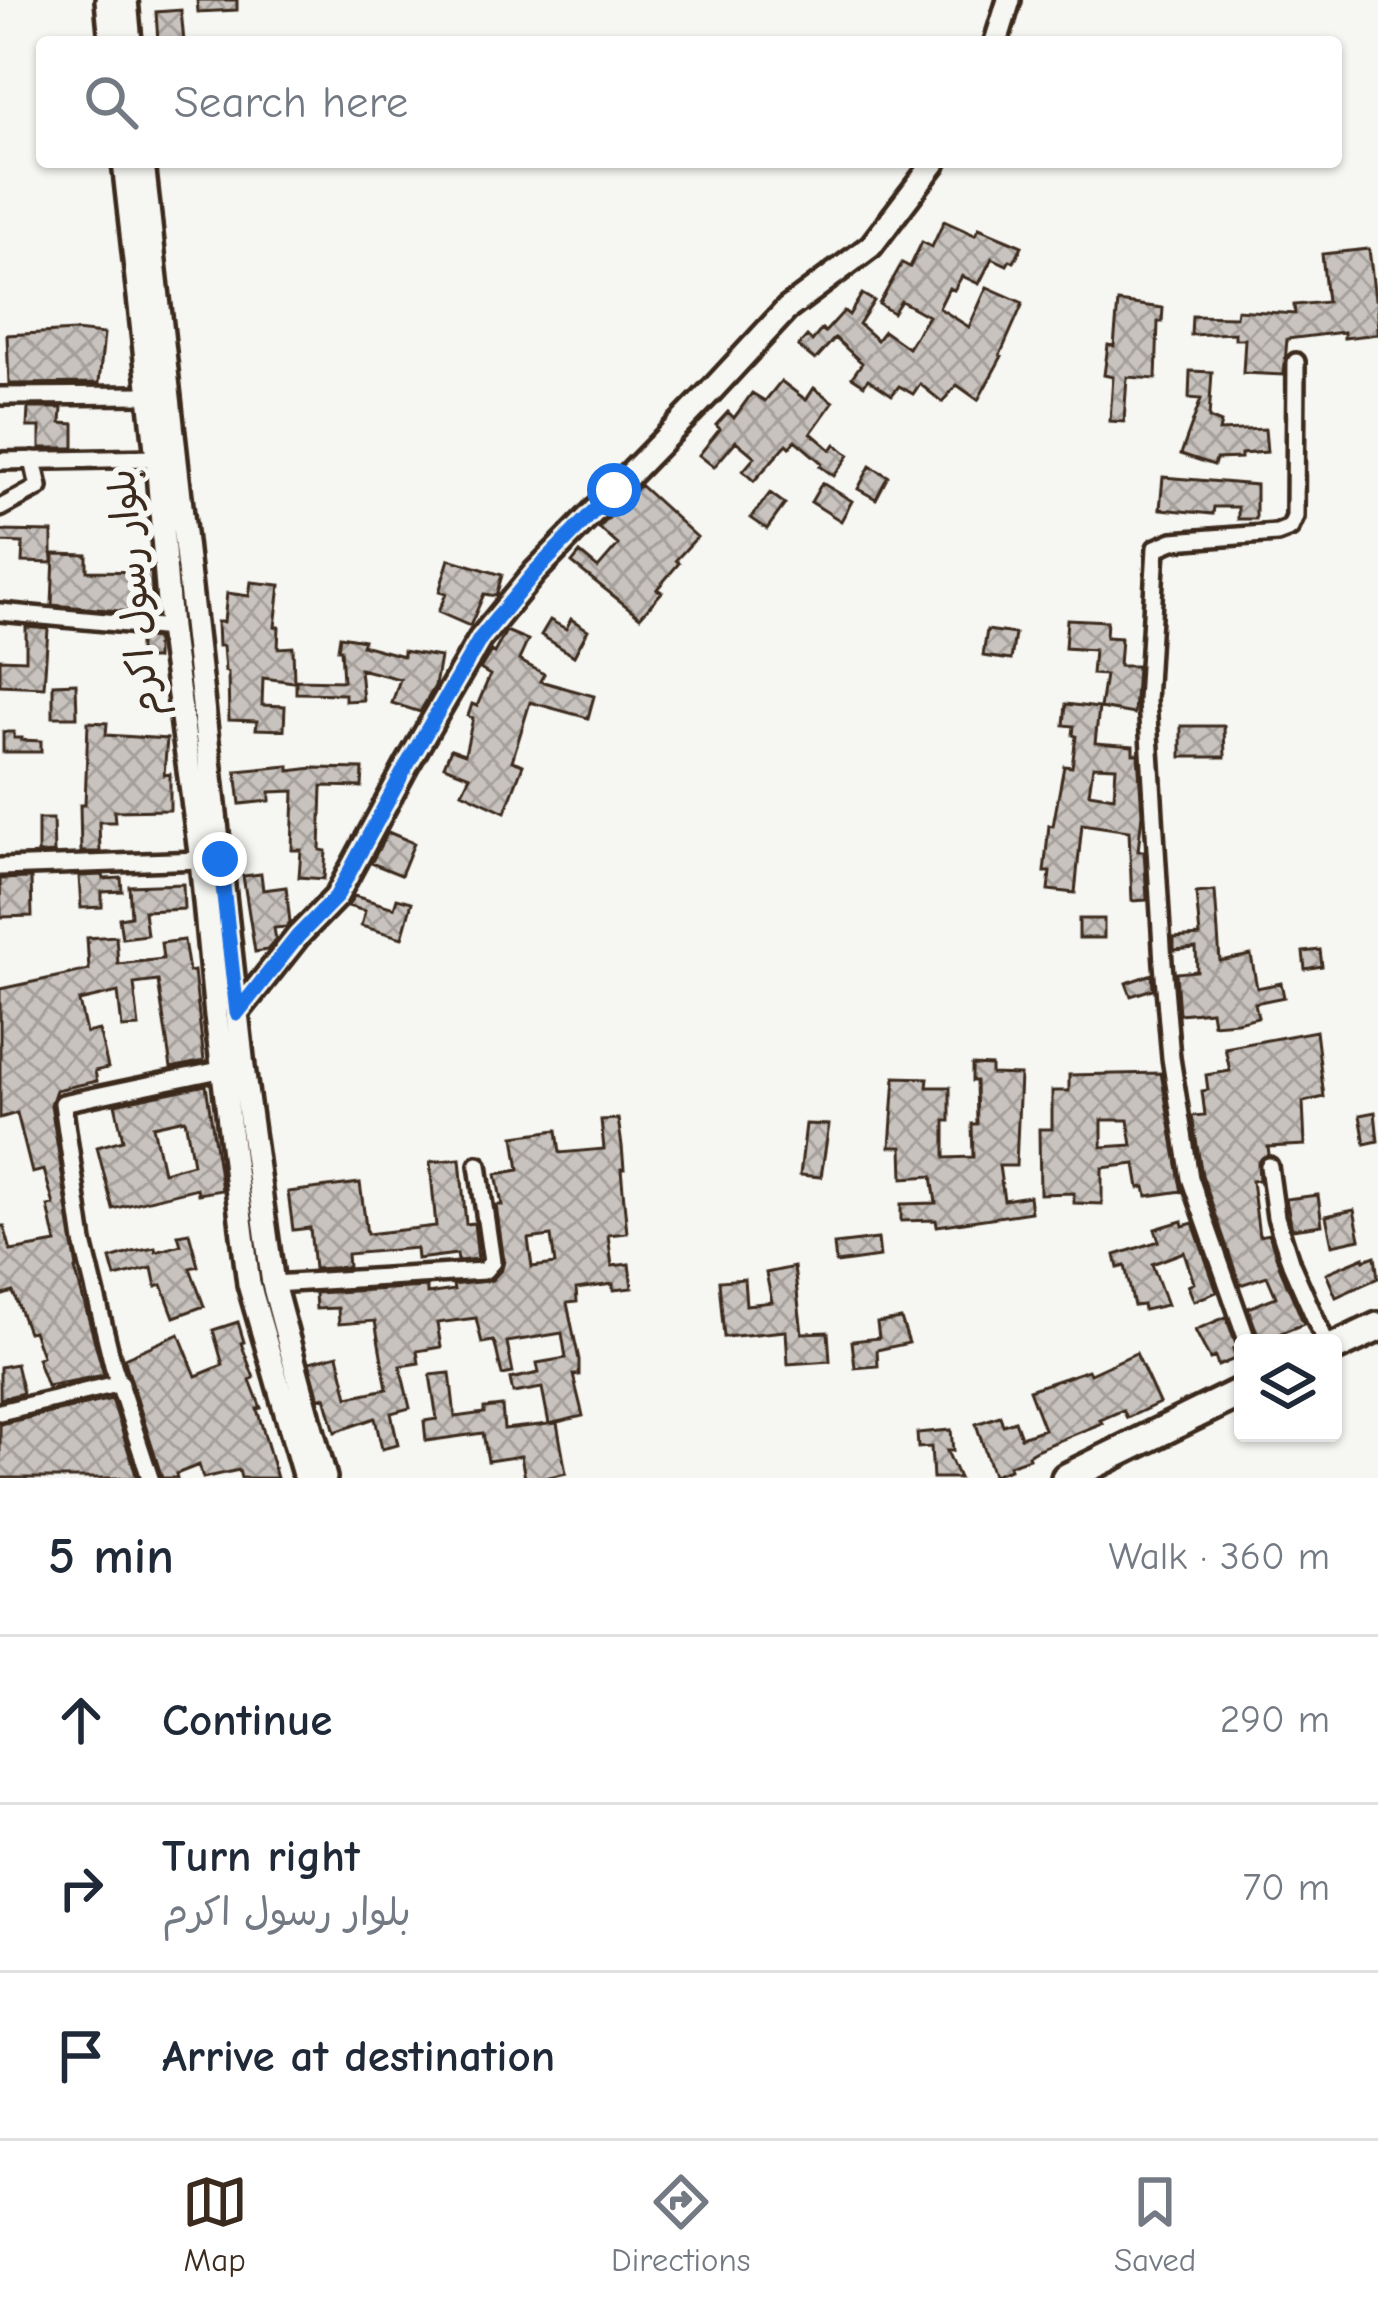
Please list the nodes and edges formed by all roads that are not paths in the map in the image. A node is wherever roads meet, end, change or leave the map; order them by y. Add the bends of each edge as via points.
1 (107, 0) edge
2 (126, 0) edge
3 (1009, 0) edge
4 (110, 36) edge
5 (129, 36) edge
6 (998, 36) edge
7 (125, 168) edge
8 (144, 168) edge
9 (930, 168) edge
10 (1296, 362) dead end
11 (149, 395) junction
12 (0, 396) edge
13 (157, 458) junction
14 (33, 460) junction
15 (0, 461) edge
16 (0, 508) edge
17 (0, 613) edge
18 (170, 628) junction
19 (201, 860) junction
20 (0, 867) edge
21 (226, 1015) junction
22 (224, 1069) junction
23 (478, 1165) dead end
24 (1269, 1166) dead end
25 (273, 1284) junction
26 (1378, 1327) edge
27 (1245, 1334) edge
28 (1324, 1334) edge
29 (1342, 1341) edge
30 (122, 1383) junction
31 (1234, 1395) edge
32 (0, 1412) edge
33 (150, 1478) edge
34 (305, 1478) edge
35 (325, 1478) edge
36 (1066, 1478) edge

1 - 4 main road
2 - 5 main road
3 - 6 main road
7 - 11 main road, بلوار رسول اکرم
8 - 21 main road, بلوار رسول اکرم
9 - 21 main road via 871,246 787,309 535,572 480,639 336,897
10 - 27 street via 1290,528 1156,548 1148,701 1167,1010 1190,1178
11 - 12 street
11 - 13 main road, بلوار رسول اکرم
13 - 14 street
13 - 18 main road, بلوار رسول اکرم
14 - 15 street
14 - 16 street via 39,487
17 - 18 street
18 - 19 main road, بلوار رسول اکرم
19 - 20 street
19 - 21 main road, بلوار رسول اکرم
21 - 22 main road, بلوار رسول اکرم
21 - 25 main road, بلوار رسول اکرم
22 - 30 street via 63,1103 83,1242
22 - 34 main road, بلوار رسول اکرم via 249,1284
23 - 25 street via 492,1262 484,1271
24 - 28 street via 1291,1264
25 - 35 main road, بلوار رسول اکرم
26 - 29 highway
30 - 32 street
30 - 33 street
31 - 36 highway

